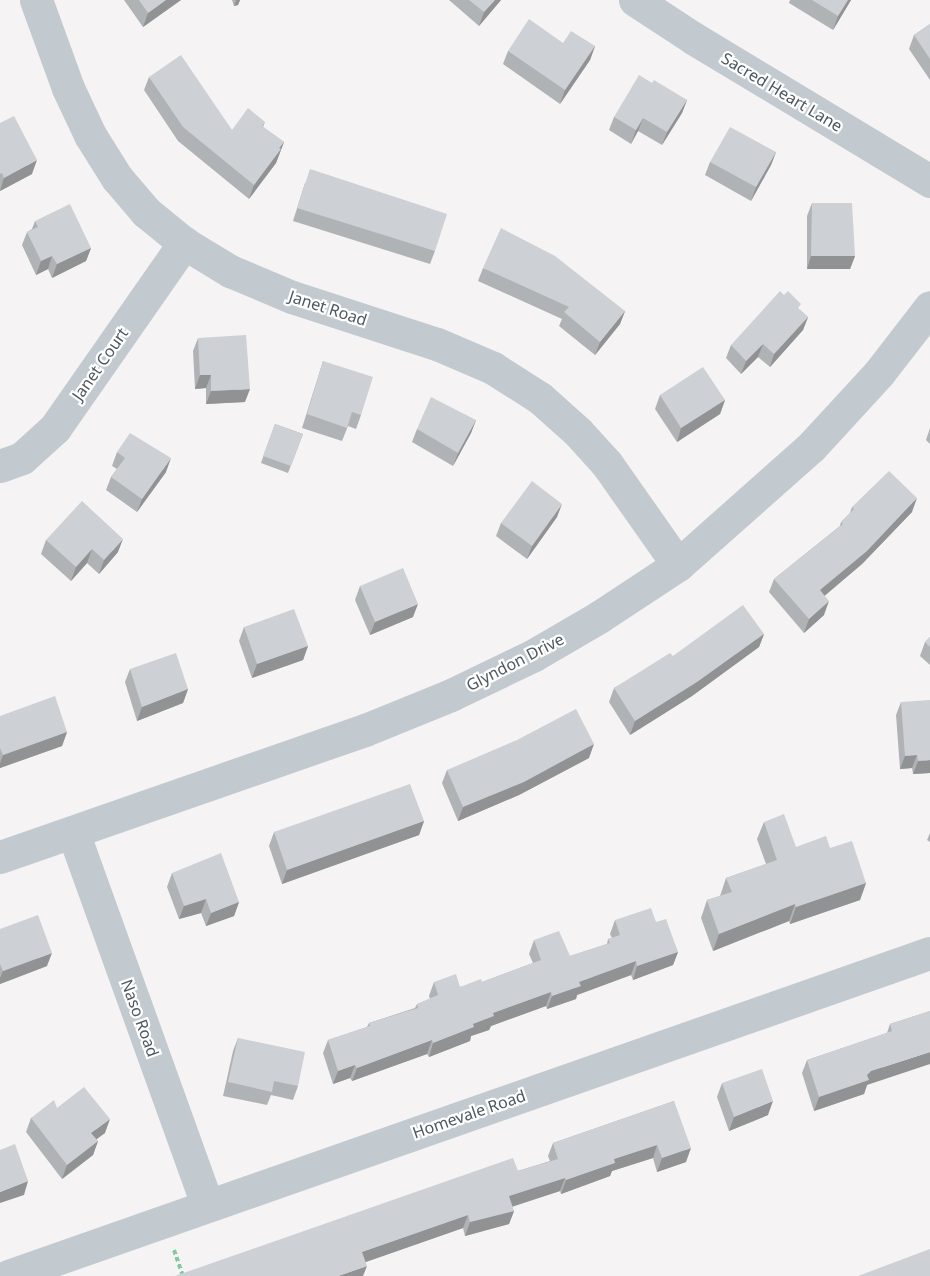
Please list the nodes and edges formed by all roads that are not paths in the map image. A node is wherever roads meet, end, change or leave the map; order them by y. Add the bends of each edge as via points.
1 (36, 0) edge
2 (635, 0) edge
3 (930, 181) edge
4 (184, 243) junction
5 (930, 307) edge
6 (0, 466) edge
7 (678, 565) junction
8 (73, 832) junction
9 (0, 857) edge
10 (930, 953) edge
11 (207, 1205) junction
12 (8, 1276) edge

1 - 4 street, Janet Road via 90,135 117,178 146,212
2 - 3 street, Sacred Heart Lane
4 - 6 street, Janet Court via 55,428 22,458
4 - 7 street, Janet Road via 230,271 292,297 437,344 493,368 540,398 607,464
5 - 7 street, Glyndon Drive via 879,373 811,447
7 - 8 street, Glyndon Drive via 534,655 451,696
8 - 9 street, Glyndon Drive
8 - 11 street, Naso Road
10 - 11 street, Homevale Road
11 - 12 street, Homevale Road

